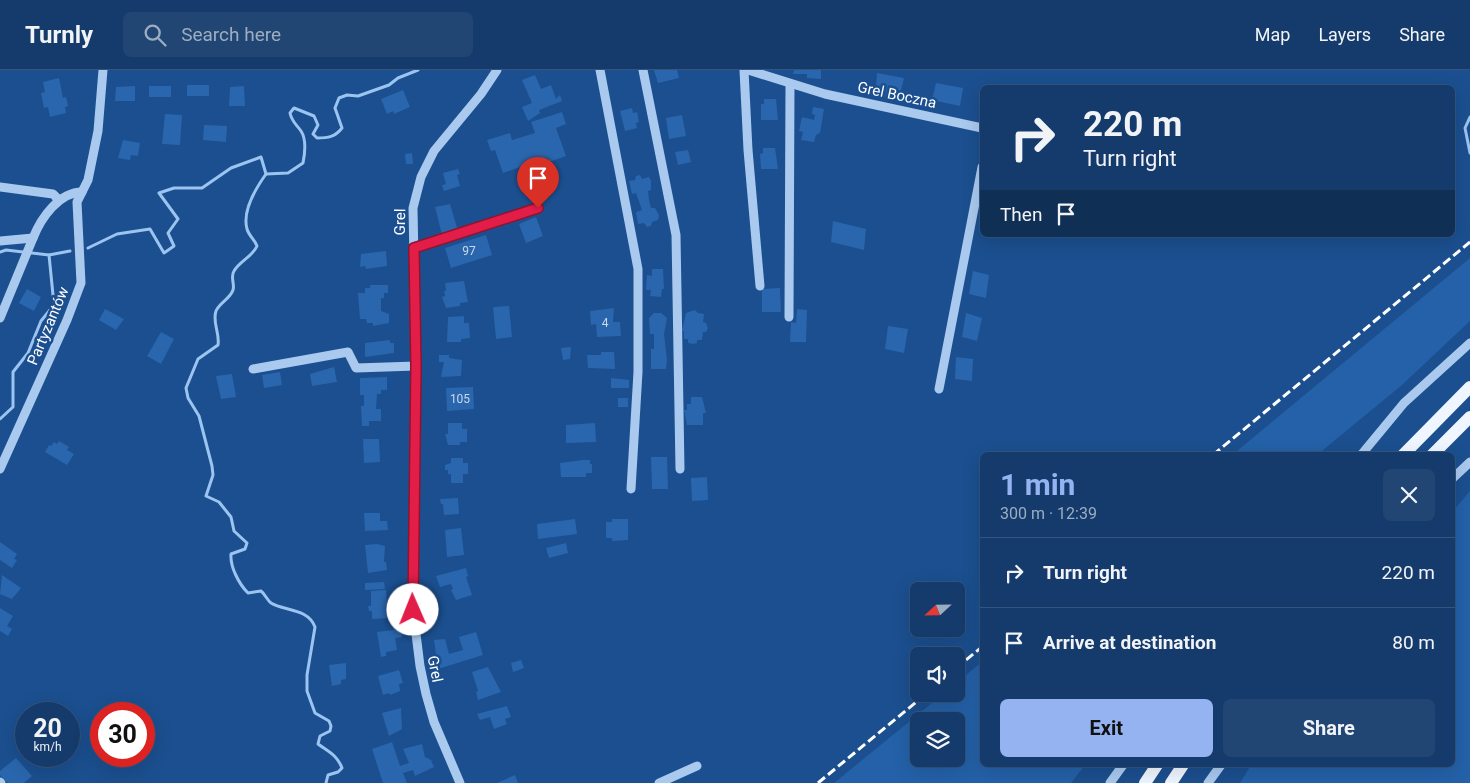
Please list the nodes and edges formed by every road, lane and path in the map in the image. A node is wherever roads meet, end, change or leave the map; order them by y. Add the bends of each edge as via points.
1 (102, 70) edge
2 (497, 70) edge
3 (600, 70) edge
4 (643, 70) edge
5 (746, 70) edge
6 (790, 84) junction
7 (980, 128) edge
8 (980, 177) edge
9 (0, 187) edge
10 (82, 192) junction
11 (59, 200) junction
12 (538, 208) dead end
13 (33, 238) junction
14 (0, 241) edge
15 (414, 248) junction
16 (760, 286) dead end
17 (789, 317) dead end
18 (0, 318) edge
19 (1470, 343) edge
20 (416, 366) junction
21 (253, 368) dead end
22 (1470, 387) edge
23 (939, 389) dead end
24 (1470, 417) edge
25 (1363, 452) edge
26 (1406, 452) edge
27 (1435, 452) edge
28 (1470, 462) edge
29 (0, 468) edge
30 (680, 469) dead end
31 (1455, 476) edge
32 (631, 489) dead end
33 (696, 766) dead end
34 (1121, 767) edge
35 (1156, 767) edge
36 (1182, 767) edge
37 (1220, 767) edge
38 (460, 783) edge
39 (659, 783) edge
40 (1110, 783) edge
41 (1145, 783) edge
42 (1171, 783) edge
43 (1208, 783) edge

1 - 10 street, Partyzantów via 98,131 88,180
2 - 15 street, Grel via 427,163 416,191
3 - 32 street via 638,269 638,372
4 - 30 street via 676,235
5 - 6 street, Grel Boczna
5 - 16 street via 748,150
6 - 7 street, Grel Boczna
6 - 17 street
8 - 23 street
9 - 11 street via 53,194
10 - 11 street via 73,192
10 - 29 street, Partyzantów via 77,202 81,283 68,320
11 - 13 street
12 - 15 street
13 - 14 street
13 - 18 street
15 - 20 street, Grel
19 - 25 street via 1404,403
20 - 21 street via 356,368 348,352
20 - 38 street, Grel via 412,583 416,639 426,694
22 - 26 main road
24 - 27 main road
28 - 31 street
33 - 39 street
34 - 40 street
35 - 41 main road
36 - 42 main road
37 - 43 street

